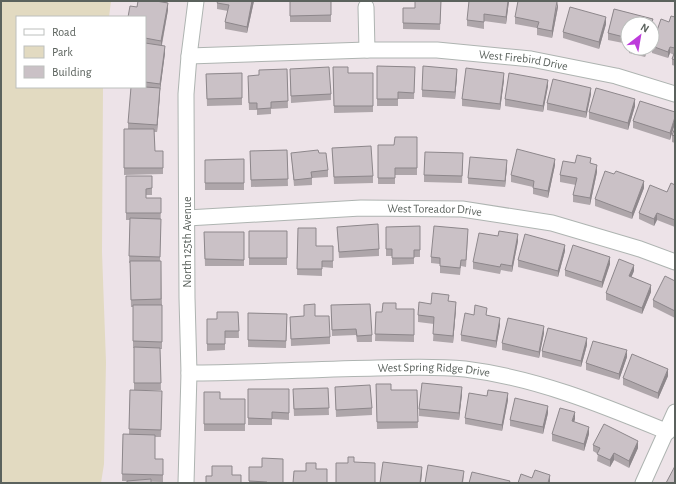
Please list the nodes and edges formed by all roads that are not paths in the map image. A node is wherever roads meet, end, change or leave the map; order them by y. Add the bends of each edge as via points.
1 (196, 1) edge
2 (366, 7) dead end
3 (367, 50) junction
4 (189, 56) junction
5 (675, 94) edge
6 (187, 218) junction
7 (675, 262) edge
8 (189, 373) junction
9 (675, 412) edge
10 (668, 432) junction
11 (186, 483) edge
12 (643, 483) edge

1 - 4 street, North 125th Avenue
2 - 3 street
3 - 4 street, West Firebird Drive
3 - 5 street, West Firebird Drive via 437,50 531,59 616,76
4 - 6 street, North 125th Avenue via 186,94
6 - 7 street, West Toreador Drive via 361,208 462,209 552,223
6 - 8 street, North 125th Avenue
8 - 10 street, West Spring Ridge Drive via 254,373 337,368 464,369 512,377 576,395
8 - 11 street, North 125th Avenue
9 - 10 street
10 - 12 street

